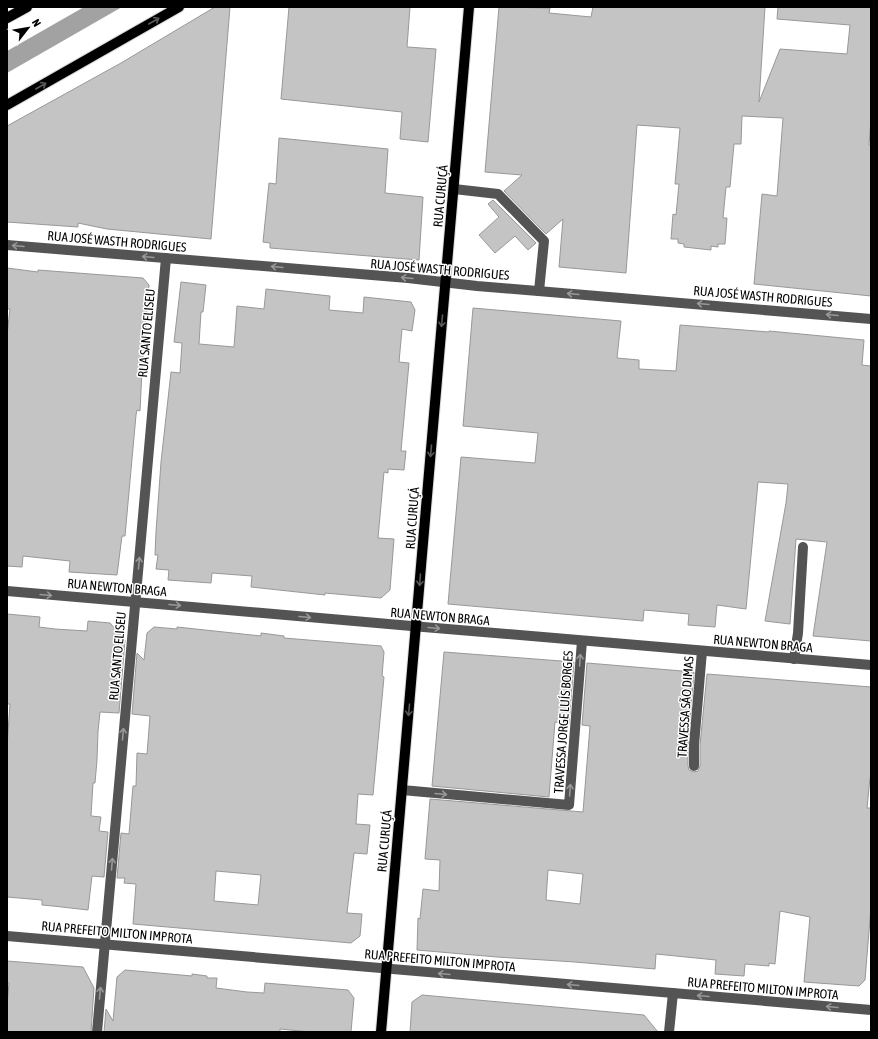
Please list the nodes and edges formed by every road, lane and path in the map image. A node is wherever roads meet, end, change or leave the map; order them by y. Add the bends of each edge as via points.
1 (27, 7) edge
2 (179, 7) edge
3 (469, 7) edge
4 (7, 18) edge
5 (7, 105) edge
6 (454, 189) junction
7 (7, 245) edge
8 (166, 258) junction
9 (446, 282) junction
10 (538, 291) junction
11 (871, 319) edge
12 (803, 547) dead end
13 (7, 591) edge
14 (135, 601) junction
15 (417, 627) junction
16 (582, 640) junction
17 (702, 651) junction
18 (794, 659) junction
19 (871, 665) edge
20 (694, 766) dead end
21 (402, 790) junction
22 (7, 936) edge
23 (105, 944) junction
24 (386, 968) junction
25 (673, 993) junction
26 (871, 1010) edge
27 (97, 1032) edge
28 (381, 1032) edge
29 (669, 1032) edge

1 - 4 main road
5 -> 2 main road
3 - 6 main road, RUA CURUÇÁ
6 - 9 main road, RUA CURUÇÁ
6 - 10 street via 498,194 544,241
8 -> 7 street, RUA JOSÉ WASTH RODRIGUES
9 -> 8 street, RUA JOSÉ WASTH RODRIGUES
14 -> 8 street, RUA SANTO ELISEU
9 - 10 street, RUA JOSÉ WASTH RODRIGUES
9 -> 15 main road, RUA CURUÇÁ
11 -> 10 street, RUA JOSÉ WASTH RODRIGUES
12 - 18 street
13 -> 14 street, RUA NEWTON BRAGA
14 -> 15 street, RUA NEWTON BRAGA
23 -> 14 street, RUA SANTO ELISEU
15 -> 16 street, RUA NEWTON BRAGA
15 -> 21 main road, RUA CURUÇÁ
16 - 17 street, RUA NEWTON BRAGA
21 -> 16 street, TRAVESSA JORGE LUÍS BORGES via 569,805
17 - 18 street, RUA NEWTON BRAGA
17 - 20 street, TRAVESSA SÃO DIMAS
18 - 19 street, RUA NEWTON BRAGA
21 - 24 main road, RUA CURUÇÁ
22 - 23 street, RUA PREFEITO MILTON IMPROTA
23 - 24 street, RUA PREFEITO MILTON IMPROTA
27 -> 23 street, RUA SANTO ELISEU
25 -> 24 street, RUA PREFEITO MILTON IMPROTA
24 - 28 main road, RUA CURUÇÁ
26 -> 25 street, RUA PREFEITO MILTON IMPROTA
25 - 29 street

